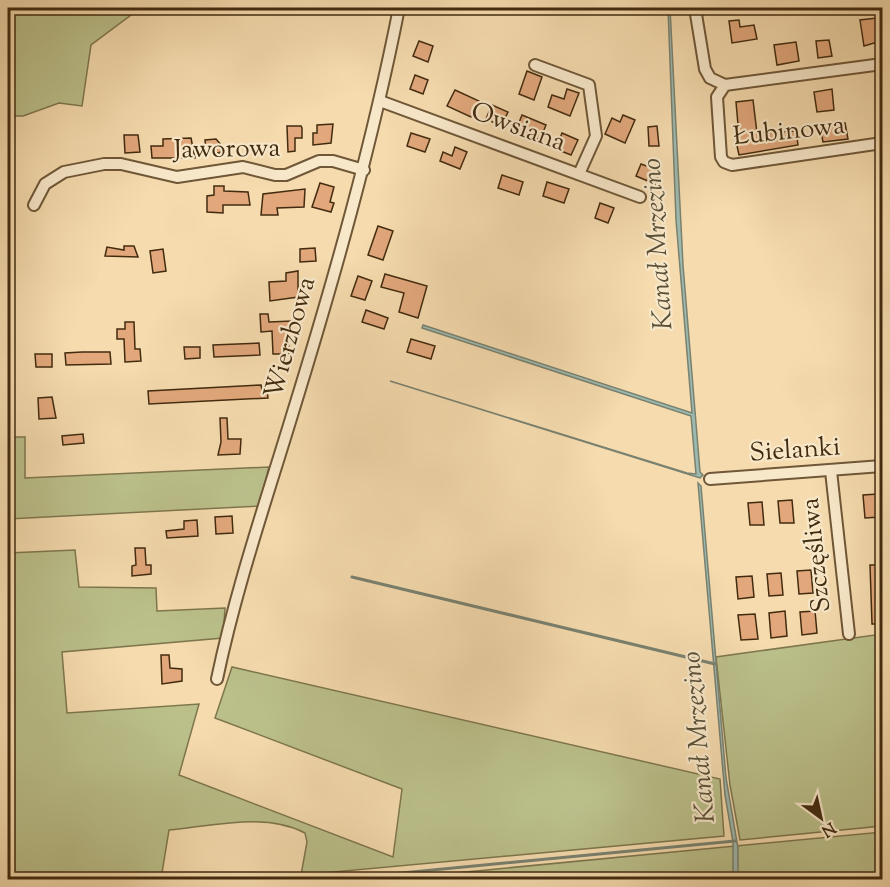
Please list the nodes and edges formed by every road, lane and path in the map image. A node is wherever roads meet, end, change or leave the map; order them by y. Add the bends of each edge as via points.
1 (399, 8) edge
2 (695, 8) edge
3 (882, 64) edge
4 (535, 65) dead end
5 (725, 85) junction
6 (380, 101) junction
7 (882, 143) edge
8 (364, 170) junction
9 (579, 174) junction
10 (640, 197) dead end
11 (34, 205) dead end
12 (882, 466) edge
13 (831, 471) junction
14 (710, 479) dead end
15 (849, 634) dead end
16 (217, 679) dead end

1 - 6 street, Wierzbowa
2 - 5 street via 705,69 710,78
3 - 5 street, Łubinowa
4 - 9 street via 589,86 596,136
5 - 7 street, Łubinowa via 717,97 721,156 732,165
6 - 8 street, Wierzbowa
6 - 9 street, Owsiana
8 - 11 street, Jaworowa via 319,161 286,175 243,167 177,177 104,164 64,172 45,184
8 - 16 street, Wierzbowa via 245,568
9 - 10 street, Owsiana
12 - 13 street, Sielanki
13 - 14 street, Sielanki
13 - 15 street, Szczęśliwa

